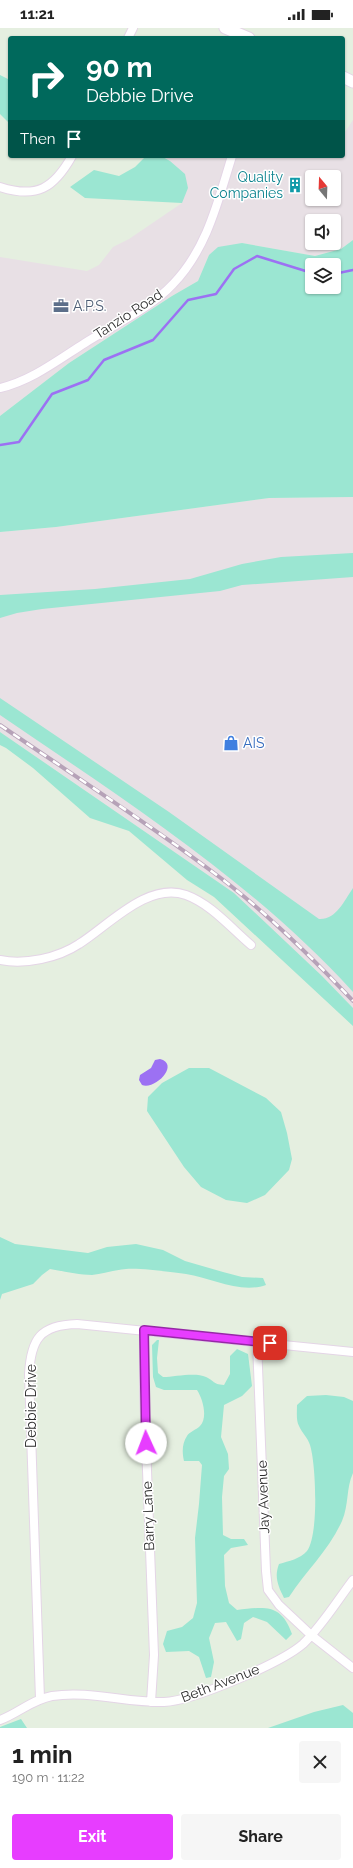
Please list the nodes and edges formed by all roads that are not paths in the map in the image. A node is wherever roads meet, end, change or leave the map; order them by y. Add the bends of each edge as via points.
1 (225, 28) edge
2 (244, 36) edge
3 (71, 158) edge
4 (231, 158) edge
5 (0, 187) edge
6 (0, 388) edge
7 (251, 945) dead end
8 (0, 960) edge
9 (144, 1330) junction
10 (257, 1342) junction
11 (353, 1352) edge
12 (353, 1580) edge
13 (311, 1635) junction
14 (353, 1668) edge
15 (40, 1699) junction
16 (151, 1702) junction
17 (0, 1720) edge

1 - 2 main road
3 - 5 street via 58,178 42,190 14,192
4 - 6 street, Tanzio Road via 212,219 199,249 172,285 148,304 34,375 12,386
7 - 8 street via 196,899 184,894 160,893 141,901 78,945 60,954 24,962
9 - 10 street, Debbie Drive
9 - 15 street, Debbie Drive via 57,1325 42,1335 31,1353 28,1374
9 - 16 street, Barry Lane via 154,1655
10 - 11 street, Debbie Drive
10 - 13 street, Jay Avenue via 267,1584 279,1605
12 - 13 street
13 - 14 street
13 - 16 street, Beth Avenue via 291,1652 221,1686 180,1700
15 - 16 street, Beth Avenue via 74,1695
15 - 17 street, Beth Avenue

